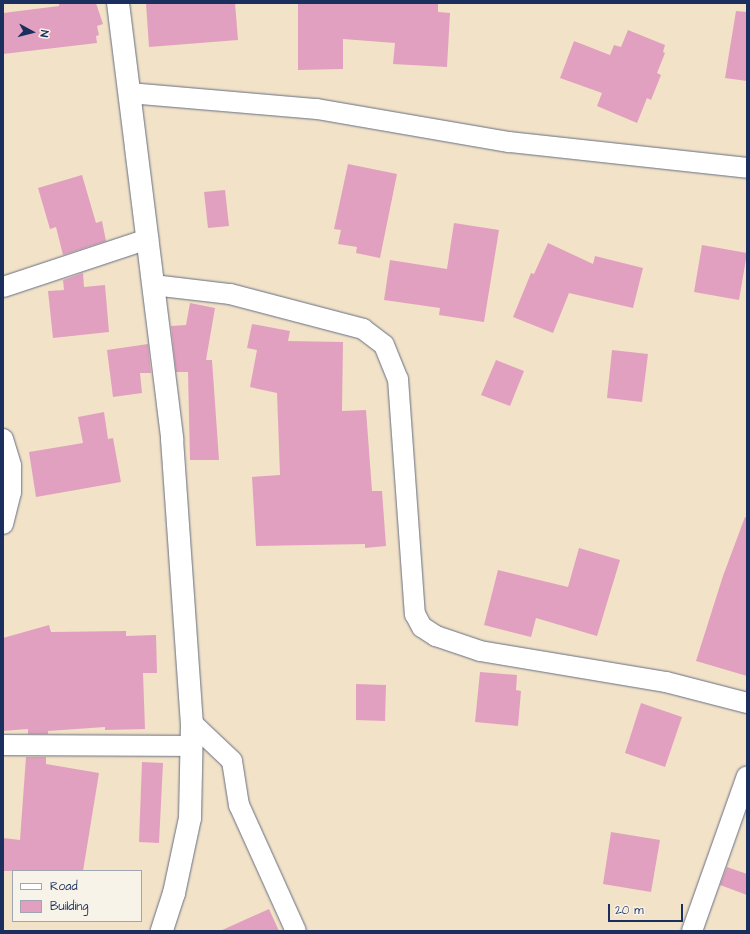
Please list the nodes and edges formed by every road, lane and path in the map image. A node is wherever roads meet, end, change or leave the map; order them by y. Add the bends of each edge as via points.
1 (118, 3) edge
2 (129, 93) junction
3 (747, 168) edge
4 (148, 239) junction
5 (153, 285) junction
6 (3, 286) edge
7 (3, 439) edge
8 (3, 524) edge
9 (747, 703) edge
10 (192, 723) junction
11 (3, 745) edge
12 (192, 746) junction
13 (747, 776) edge
14 (162, 931) edge
15 (296, 931) edge
16 (692, 931) edge

1 - 2 street
2 - 3 street via 317,109 509,142
2 - 4 street
4 - 5 street
4 - 6 street
5 - 9 street via 238,296 363,329 384,345 398,379 415,614 422,627 436,636 480,651 666,682
5 - 10 street via 172,439
7 - 8 street via 11,466 11,485
10 - 12 street
10 - 15 street via 232,761 239,805
11 - 12 street
12 - 14 street via 190,818 174,893
13 - 16 street

